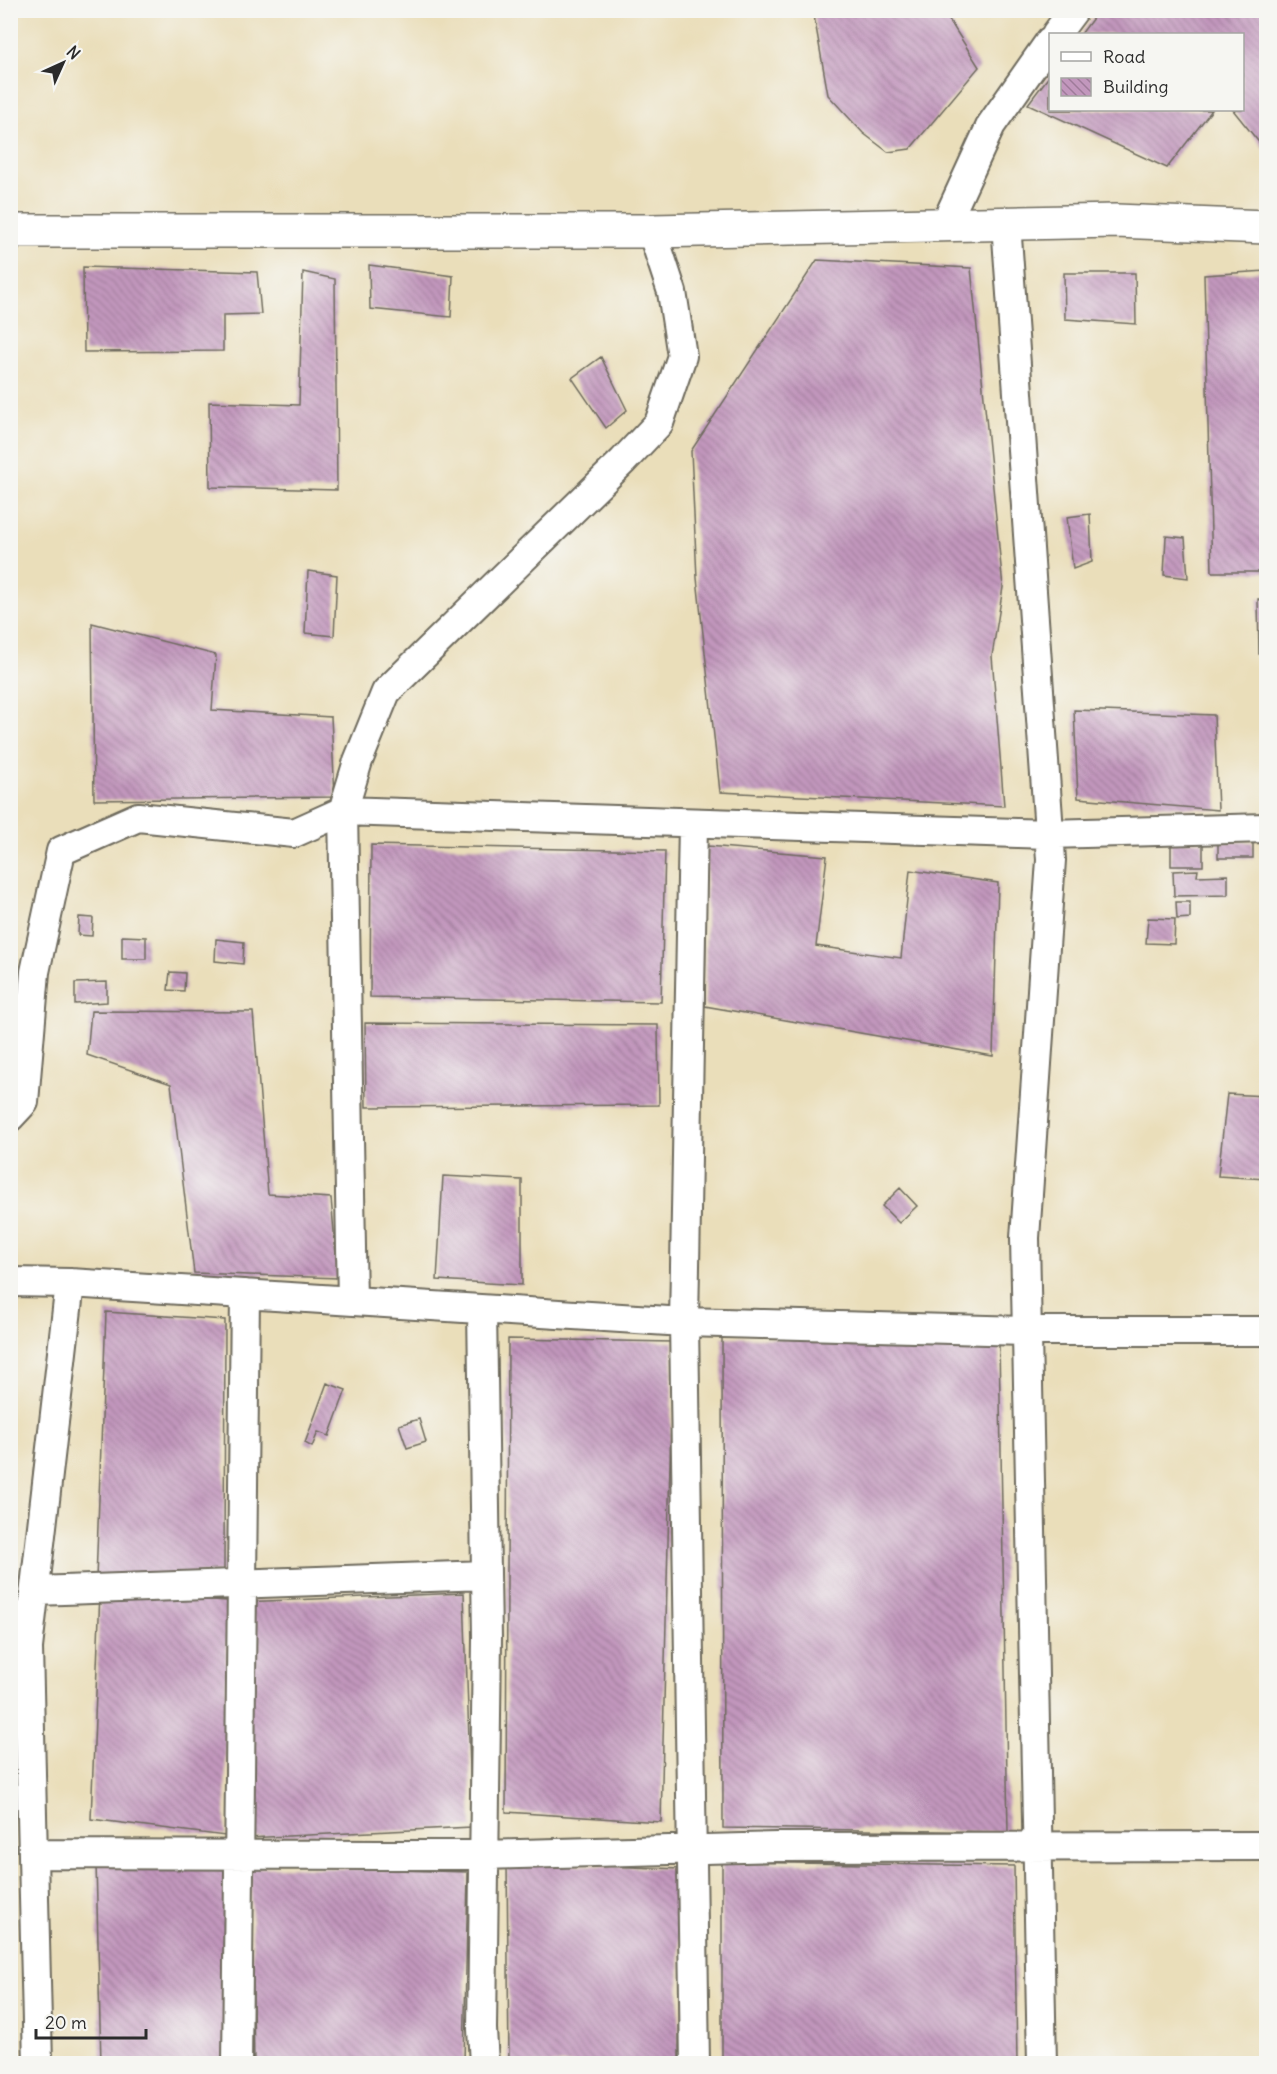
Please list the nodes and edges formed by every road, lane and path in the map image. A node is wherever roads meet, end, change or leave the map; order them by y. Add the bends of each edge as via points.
1 (1074, 10) edge
2 (1057, 33) edge
3 (1049, 42) edge
4 (1006, 223) junction
5 (945, 225) junction
6 (1266, 227) edge
7 (10, 231) edge
8 (652, 231) junction
9 (342, 811) junction
10 (693, 823) junction
11 (1266, 828) edge
12 (1049, 834) junction
13 (10, 1117) edge
14 (10, 1282) edge
15 (70, 1283) junction
16 (245, 1294) junction
17 (351, 1301) junction
18 (482, 1310) junction
19 (684, 1322) junction
20 (1027, 1331) junction
21 (1266, 1331) edge
22 (486, 1575) junction
23 (242, 1583) junction
24 (35, 1591) junction
25 (20, 1639) edge
26 (1266, 1846) edge
27 (1037, 1848) junction
28 (692, 1849) junction
29 (34, 1854) junction
30 (239, 1855) junction
31 (484, 1855) junction
32 (38, 2064) edge
33 (237, 2064) edge
34 (484, 2064) edge
35 (695, 2064) edge
36 (1042, 2064) edge

1 - 2 street
3 - 5 street via 991,125
4 - 5 street
4 - 6 street via 1116,221
4 - 12 street
5 - 8 street
7 - 8 street
8 - 9 street via 672,292 682,356 659,423 386,692
9 - 10 street
9 - 13 street via 294,833 138,817 61,851 35,972 24,1102
9 - 17 street
10 - 12 street
10 - 19 street
11 - 12 street
12 - 20 street via 1051,860 1025,1238
14 - 15 street
15 - 16 street
15 - 24 street
16 - 17 street
16 - 23 street
17 - 18 street
18 - 19 street
18 - 22 street
19 - 20 street
19 - 28 street
20 - 21 street
20 - 27 street
22 - 23 street
22 - 31 street
23 - 24 street
23 - 30 street
24 - 25 street
25 - 29 street
26 - 27 street
27 - 28 street
27 - 36 street
28 - 31 street
28 - 35 street
29 - 30 street
29 - 32 street
30 - 31 street
30 - 33 street
31 - 34 street

